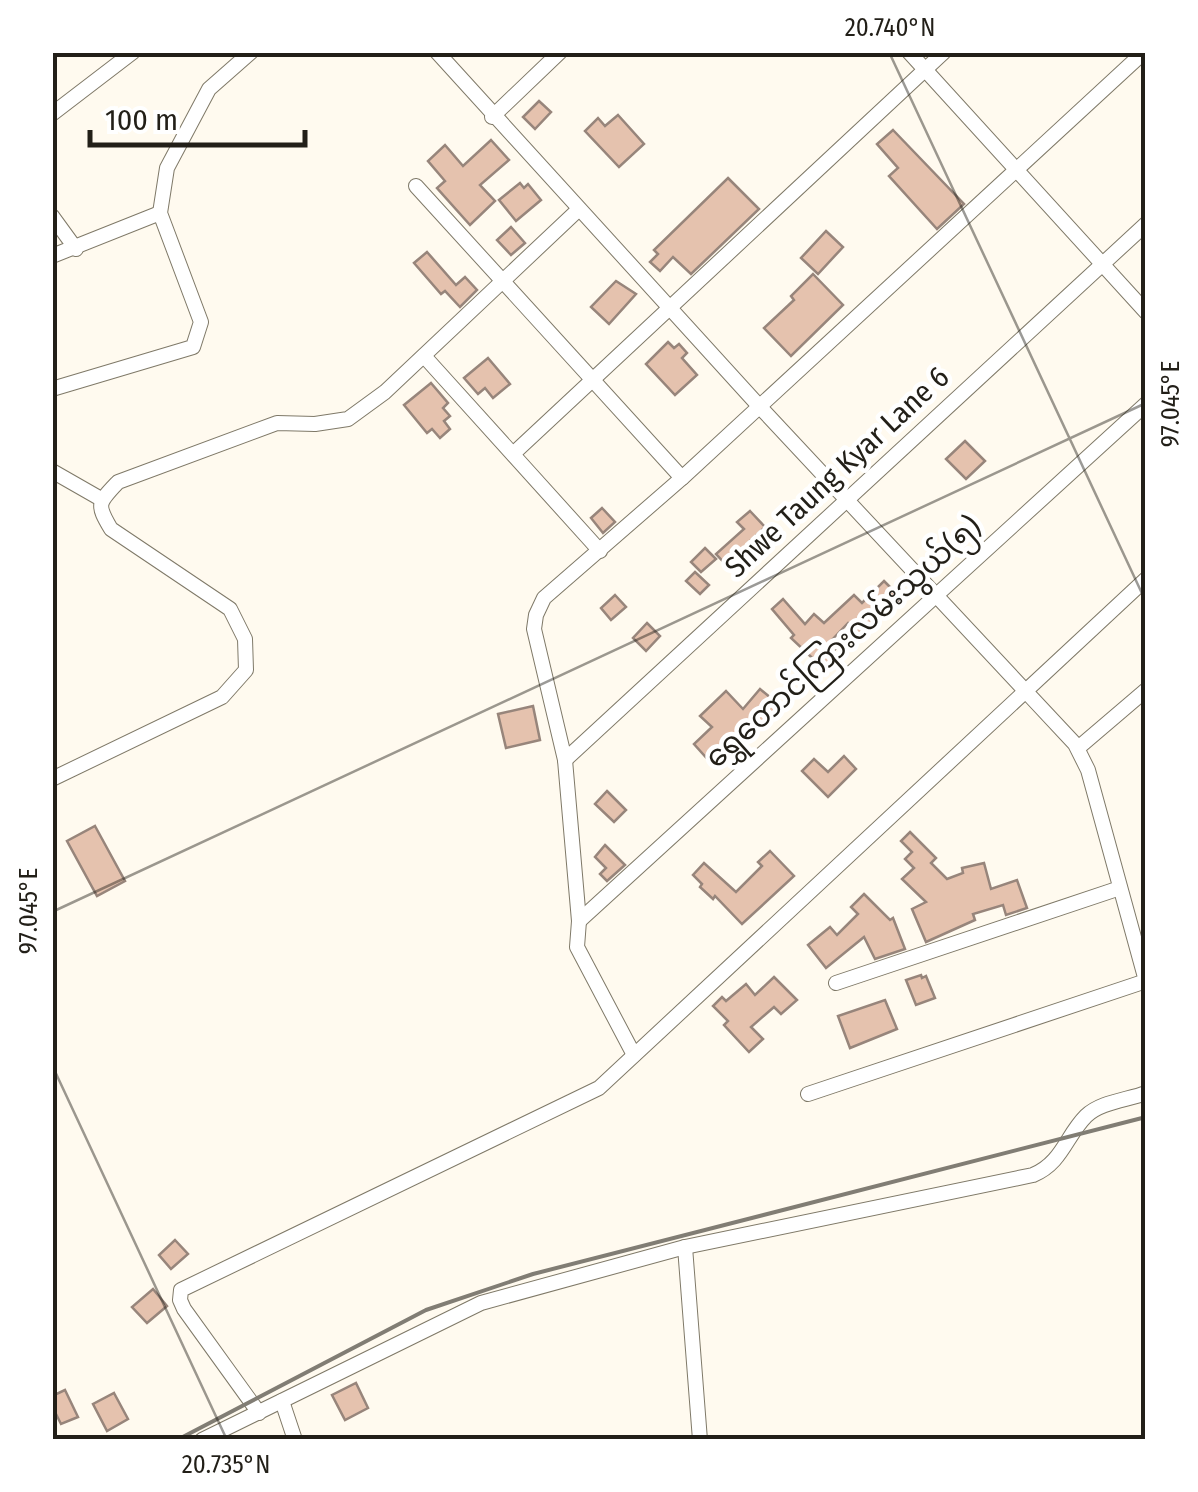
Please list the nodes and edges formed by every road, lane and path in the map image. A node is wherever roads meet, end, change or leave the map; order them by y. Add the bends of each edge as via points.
1 (134, 52) edge
2 (251, 52) edge
3 (437, 52) edge
4 (560, 52) edge
5 (908, 52) edge
6 (944, 52) edge
7 (1144, 52) edge
8 (925, 70) junction
9 (52, 114) edge
10 (492, 116) junction
11 (1015, 168) junction
12 (416, 186) dead end
13 (578, 210) junction
14 (160, 213) junction
15 (52, 216) edge
16 (1146, 224) edge
17 (76, 249) junction
18 (52, 256) edge
19 (1102, 264) junction
20 (502, 282) junction
21 (670, 309) junction
22 (1146, 312) edge
23 (424, 356) junction
24 (592, 380) junction
25 (52, 389) edge
26 (1146, 404) edge
27 (759, 406) junction
28 (512, 454) junction
29 (52, 470) edge
30 (682, 478) junction
31 (101, 499) junction
32 (848, 501) junction
33 (600, 552) junction
34 (1146, 579) edge
35 (936, 595) junction
36 (1024, 689) junction
37 (1146, 690) edge
38 (1078, 748) junction
39 (564, 760) junction
40 (52, 778) edge
41 (1120, 888) junction
42 (579, 921) junction
43 (1146, 981) edge
44 (836, 982) dead end
45 (634, 1055) junction
46 (1146, 1093) edge
47 (808, 1094) dead end
48 (685, 1247) junction
49 (282, 1401) junction
50 (259, 1413) junction
51 (202, 1440) edge
52 (295, 1440) edge
53 (700, 1440) edge

1 - 9 street
2 - 14 street via 209,89 167,168
3 - 10 street
4 - 10 street
5 - 8 street
6 - 8 street
7 - 11 street
8 - 11 street
8 - 21 street
10 - 13 street
11 - 19 street
11 - 27 street
12 - 20 street
13 - 20 street
13 - 21 street
14 - 17 street
14 - 25 street via 201,322 193,347
15 - 17 street
16 - 19 street, Shwe Taung Kyar Lane 6
17 - 18 street
19 - 22 street
19 - 32 street, Shwe Taung Kyar Lane 6
20 - 23 street
20 - 24 street
21 - 24 street
21 - 27 street
23 - 28 street
23 - 31 street via 348,419 277,423 118,482
24 - 28 street
24 - 30 street
26 - 35 street, ရွှေတောင်ကြားလမ်းသွယ်(၅)
27 - 30 street
27 - 32 street
28 - 33 street
29 - 31 street
30 - 33 street
31 - 40 street via 111,529 230,609 245,639 246,670 222,697
32 - 35 street
32 - 39 street, Shwe Taung Kyar Lane 6
33 - 39 street via 544,598 536,615
34 - 36 street
35 - 36 street
35 - 42 street, ရွှေတောင်ကြားလမ်းသွယ်(၅)
36 - 38 street
36 - 45 street
37 - 38 street
38 - 41 street
39 - 42 street
41 - 43 street
41 - 44 street
42 - 45 street via 578,947
43 - 47 street
45 - 50 street via 600,1088 181,1290 184,1309
46 - 48 street via 1087,1115 1058,1157 1033,1175
48 - 49 street via 481,1303
48 - 53 street
49 - 50 street
49 - 52 street
50 - 51 street

